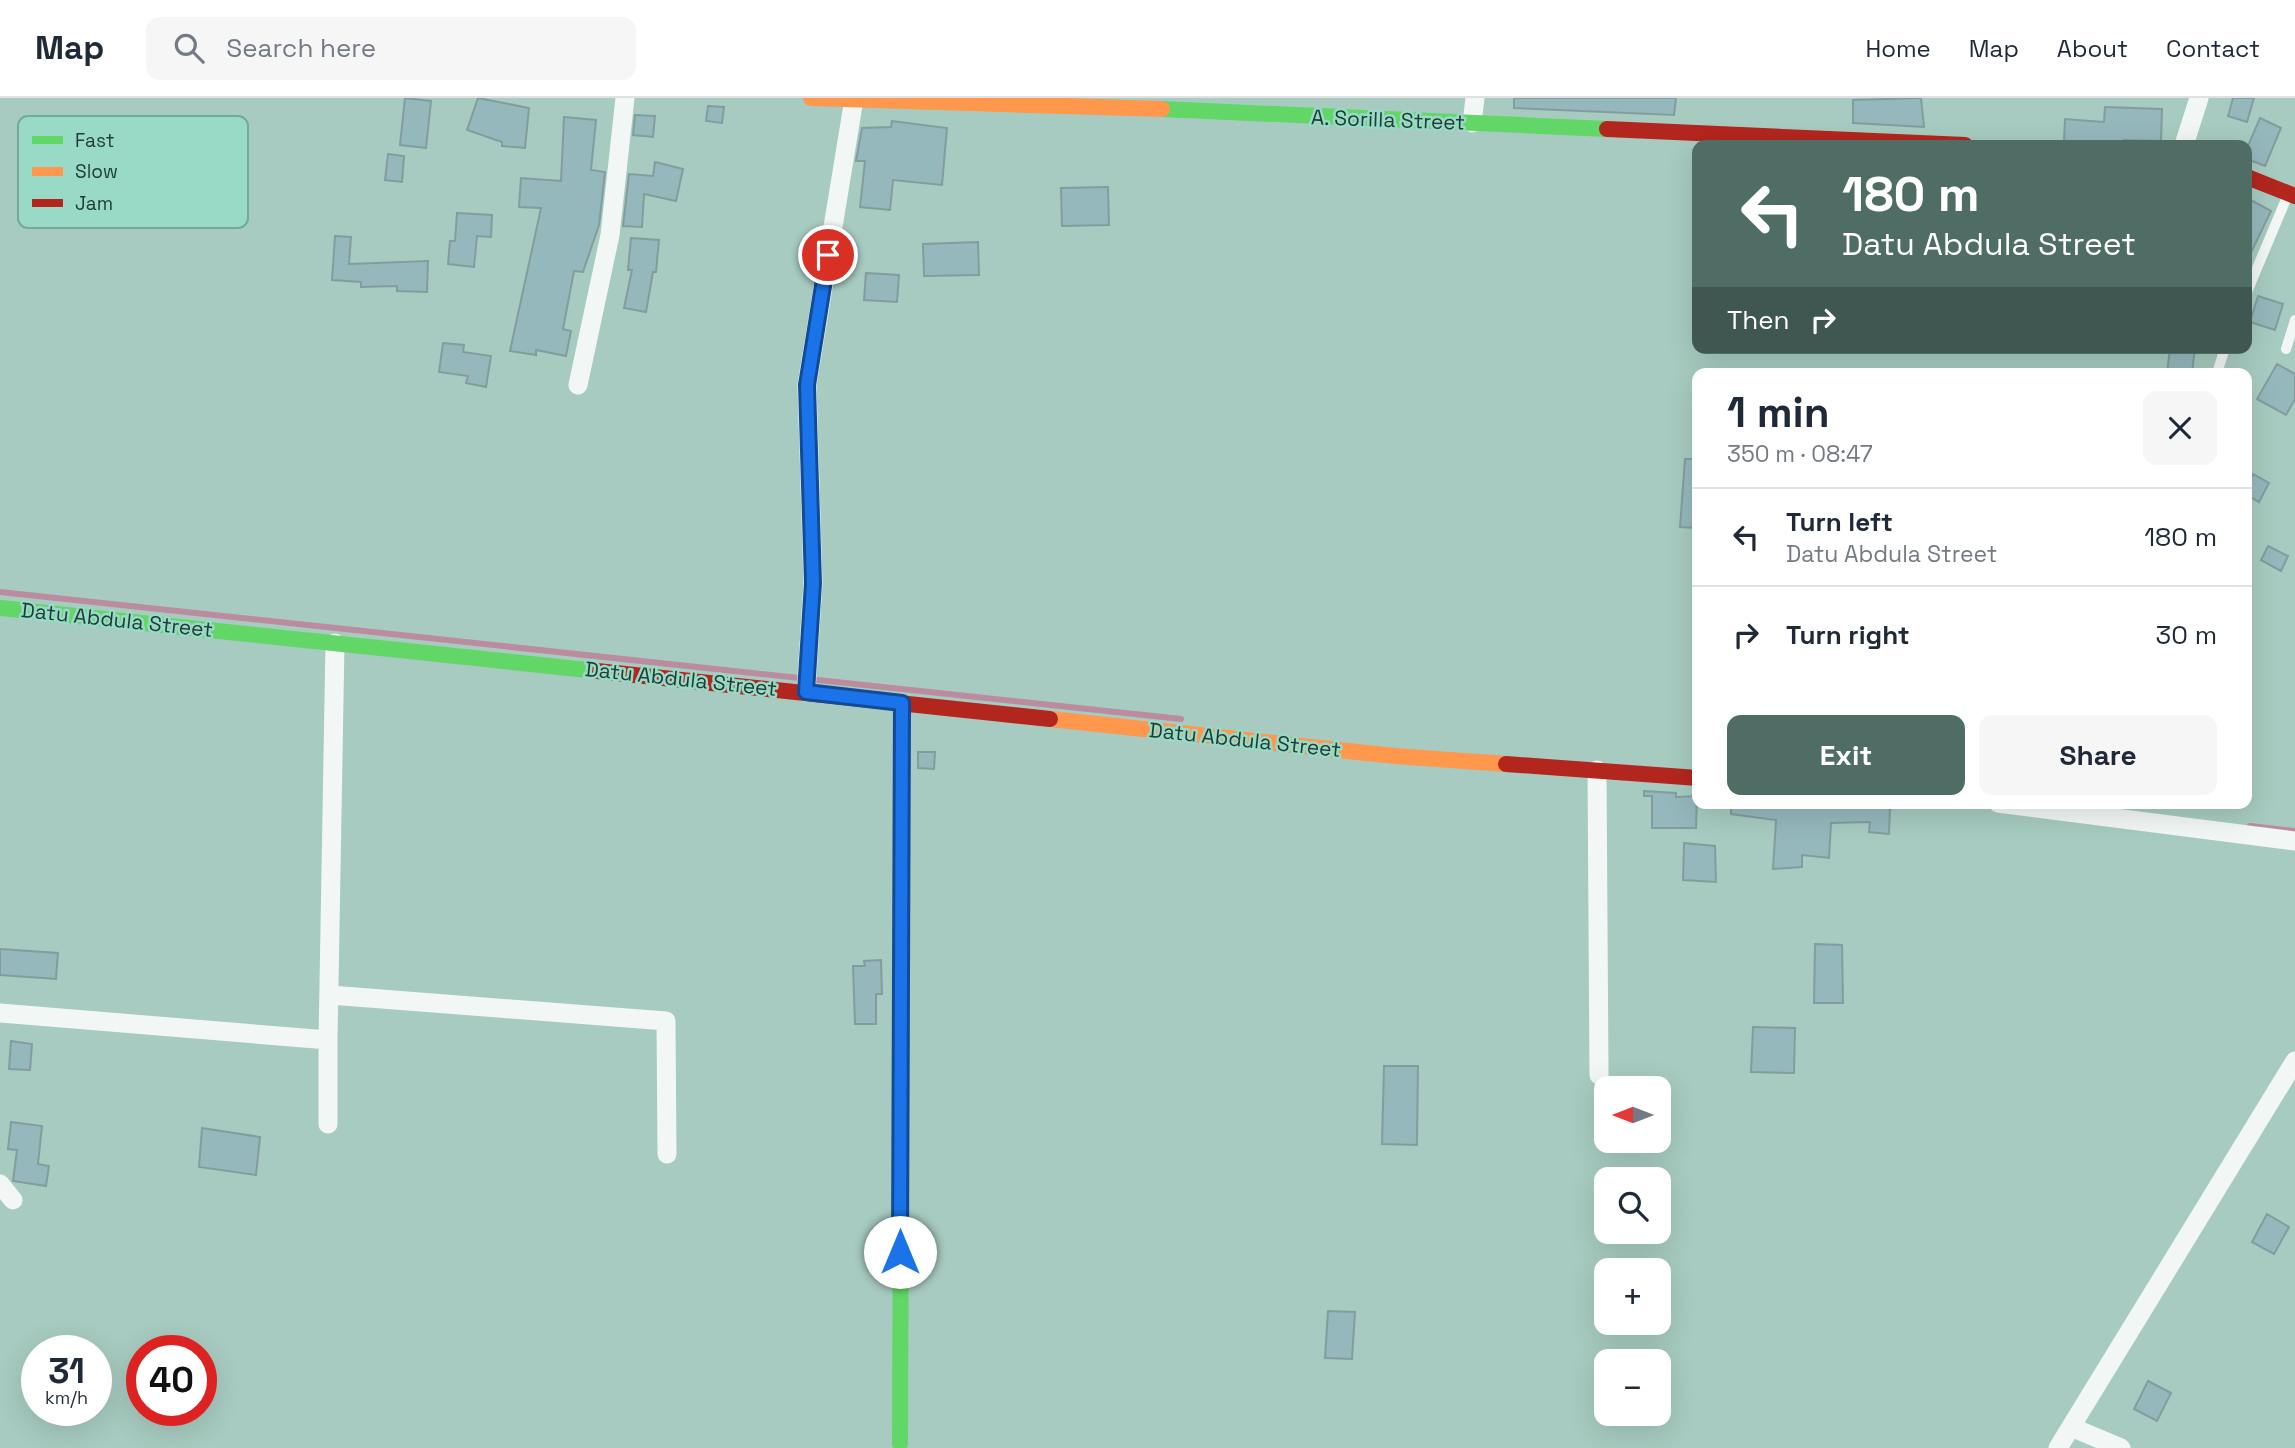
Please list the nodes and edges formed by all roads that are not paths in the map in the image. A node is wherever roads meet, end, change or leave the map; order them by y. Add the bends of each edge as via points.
1 (625, 98) edge
2 (811, 98) edge
3 (1475, 98) edge
4 (2199, 98) edge
5 (863, 99) edge
6 (1041, 101) edge
7 (1198, 105) edge
8 (1472, 123) junction
9 (1853, 140) edge
10 (2186, 140) edge
11 (2252, 179) edge
12 (2292, 194) edge
13 (2252, 281) edge
14 (2295, 320) edge
15 (2286, 349) dead end
16 (578, 385) dead end
17 (0, 608) edge
18 (335, 643) junction
19 (806, 692) junction
20 (902, 703) junction
21 (1597, 770) junction
22 (1692, 778) edge
23 (2045, 809) edge
24 (2295, 841) edge
25 (330, 995) junction
26 (0, 1013) edge
27 (328, 1040) junction
28 (2295, 1061) edge
29 (1599, 1075) dead end
30 (328, 1124) dead end
31 (667, 1154) dead end
32 (0, 1184) edge
33 (13, 1200) dead end
34 (2071, 1427) junction
35 (900, 1443) dead end
36 (2058, 1448) edge
37 (2121, 1448) edge

1 - 16 street via 606,261
2 - 5 street, A. Sorilla Street
3 - 8 street
4 - 10 street
5 - 6 street, A. Sorilla Street
5 - 19 street via 807,385 813,583
6 - 7 street, A. Sorilla Street
7 - 8 street, A. Sorilla Street
8 - 9 street, A. Sorilla Street
11 - 12 street
12 - 13 lane
14 - 15 lane
17 - 18 street, Datu Abdula Street
18 - 19 street, Datu Abdula Street
18 - 25 street
19 - 20 street, Datu Abdula Street
20 - 21 street, Datu Abdula Street via 1395,756
20 - 35 street
21 - 22 street, Datu Abdula Street
21 - 29 street
23 - 24 street
25 - 27 street
25 - 31 street via 666,1021
26 - 27 street
27 - 30 street
28 - 34 street
32 - 33 street
34 - 36 street
34 - 37 street

